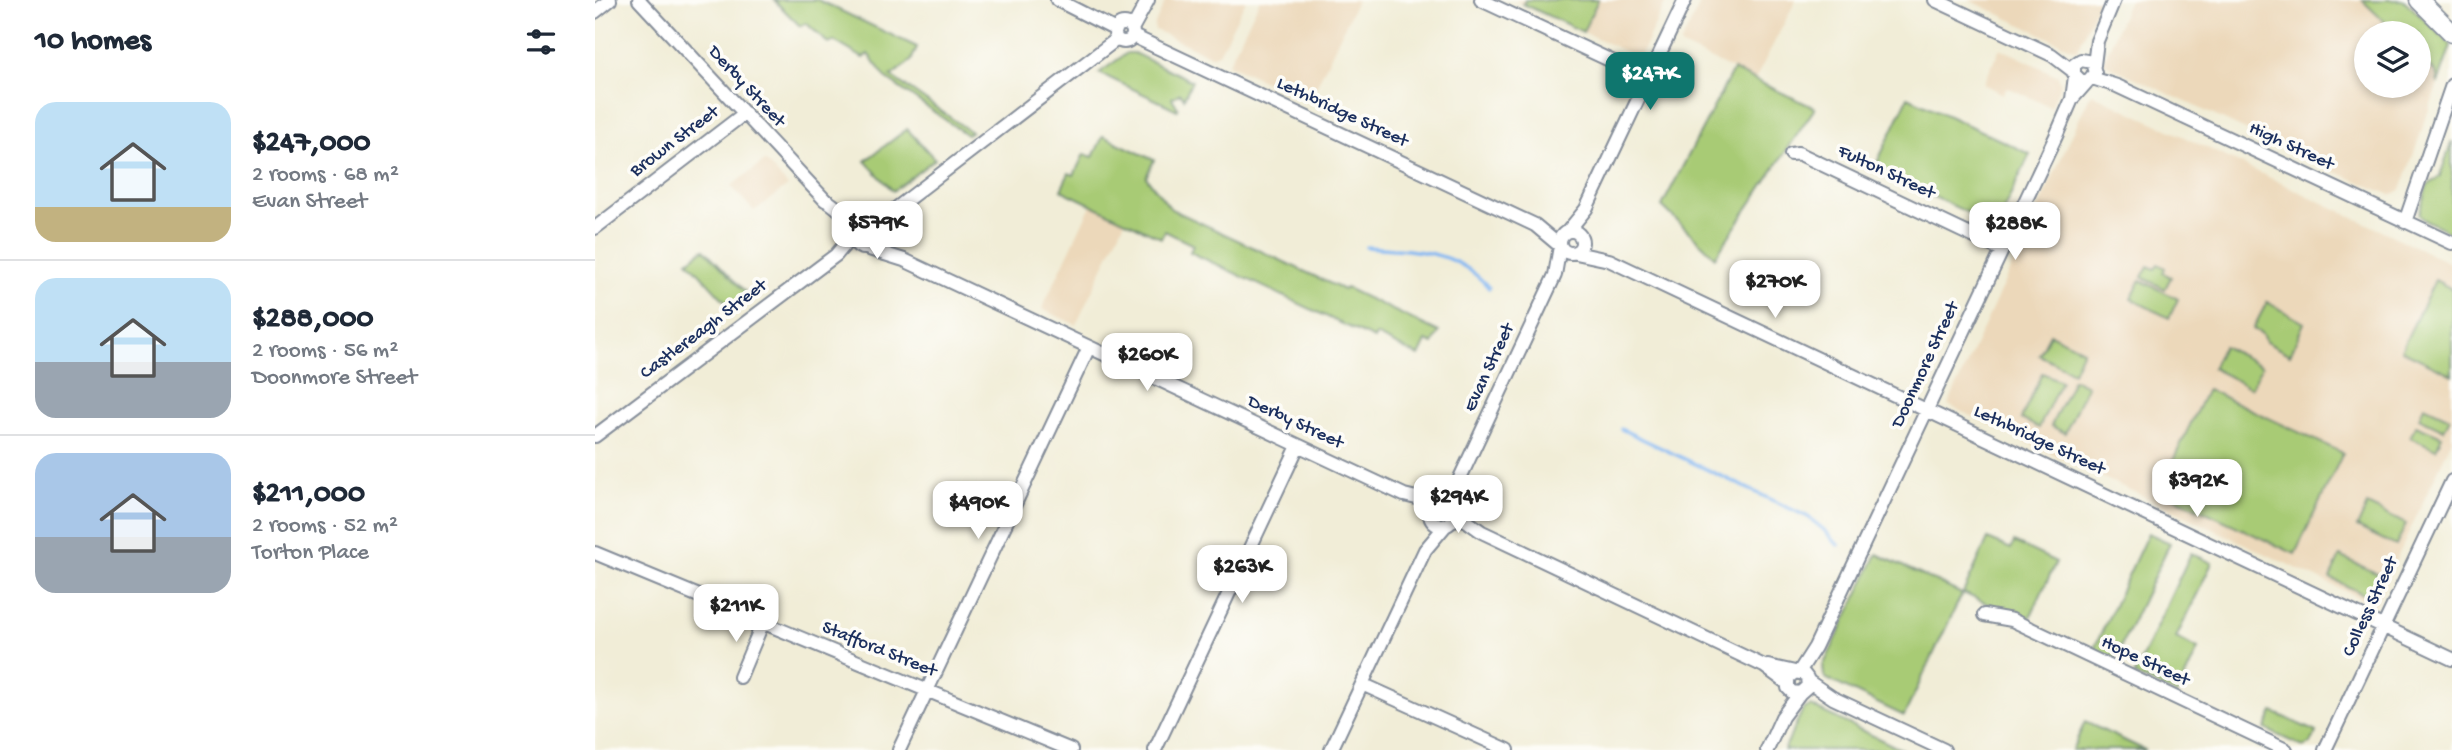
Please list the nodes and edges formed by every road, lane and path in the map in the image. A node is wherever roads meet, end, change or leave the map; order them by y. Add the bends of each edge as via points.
1 (610, 0) edge
2 (639, 0) edge
3 (1057, 0) edge
4 (1148, 0) edge
5 (1481, 0) edge
6 (1685, 0) edge
7 (1935, 0) edge
8 (2114, 0) edge
9 (2419, 0) edge
10 (595, 12) edge
11 (1133, 32) junction
12 (2452, 33) edge
13 (1117, 35) junction
14 (2085, 70) junction
15 (1648, 78) junction
16 (2452, 85) edge
17 (745, 113) junction
18 (1791, 154) dead end
19 (1586, 209) junction
20 (890, 213) junction
21 (2405, 222) junction
22 (1535, 225) junction
23 (595, 228) edge
24 (857, 230) junction
25 (1568, 231) junction
26 (876, 235) junction
27 (1581, 238) junction
28 (2451, 244) edge
29 (1560, 246) junction
30 (864, 248) junction
31 (2003, 250) junction
32 (1575, 253) junction
33 (837, 255) junction
34 (904, 260) junction
35 (1609, 260) junction
36 (1555, 275) junction
37 (1089, 347) junction
38 (1927, 410) junction
39 (595, 436) edge
40 (1298, 446) junction
41 (1460, 478) junction
42 (2452, 481) edge
43 (1404, 495) junction
44 (1438, 503) junction
45 (1453, 510) junction
46 (1431, 518) junction
47 (1447, 525) junction
48 (1482, 532) junction
49 (1425, 550) junction
50 (599, 555) edge
51 (595, 569) edge
52 (1984, 615) dead end
53 (763, 622) junction
54 (2384, 626) junction
55 (2452, 659) edge
56 (740, 677) dead end
57 (1798, 682) junction
58 (1362, 684) junction
59 (926, 690) junction
60 (899, 750) edge
61 (1071, 750) edge
62 (1155, 750) edge
63 (1331, 750) edge
64 (1508, 750) edge
65 (1767, 750) edge
66 (1944, 750) edge
67 (2286, 750) edge
68 (2325, 750) edge

1 - 10 street
2 - 17 street, Derby Street
3 - 13 street
4 - 11 street
5 - 15 street
6 - 15 street
7 - 14 street, High Street
8 - 14 street, Doonmore Street
9 - 12 highway
11 - 13 street via 1124,24
11 - 22 street, Lethbridge Street
13 - 20 street, Castlereagh Street
14 - 21 street, High Street
14 - 31 street, Doonmore Street
15 - 19 street
16 - 21 street
17 - 23 street, Brown Street
17 - 24 street, Derby Street
18 - 31 street, Fulton Street via 1798,153
19 - 25 street
19 - 27 street
20 - 24 street, Castlereagh Street
20 - 26 street, Castlereagh Street
21 - 28 street, High Street
22 - 25 street, Lethbridge Street
22 - 29 street, Lethbridge Street
24 - 26 street via 873,228
24 - 30 street via 856,245
24 - 33 street, Castlereagh Street
25 - 27 street
25 - 29 street
26 - 30 street via 875,243
26 - 34 street, Derby Street
27 - 32 street via 1581,248
27 - 35 street, Lethbridge Street
29 - 32 street
29 - 36 street, Evan Street
30 - 33 street, Castlereagh Street
30 - 34 street, Derby Street
31 - 38 street, Doonmore Street
32 - 35 street, Lethbridge Street
32 - 36 street, Evan Street
33 - 39 street, Castlereagh Street
34 - 37 street, Derby Street
35 - 38 street, Lethbridge Street
36 - 41 street, Evan Street
37 - 40 street, Derby Street
37 - 59 street
38 - 54 street, Lethbridge Street
38 - 57 street, Doonmore Street
40 - 43 street, Derby Street
40 - 62 street
41 - 44 street, Evan Street
41 - 45 street, Evan Street
42 - 54 street, Colless Street
43 - 44 street, Derby Street
43 - 46 street, Derby Street
44 - 45 street
44 - 46 street
45 - 47 street
45 - 48 street
46 - 47 street
46 - 49 street
47 - 48 street
47 - 49 street
48 - 57 street
49 - 58 street
50 - 51 street
50 - 53 street, Stafford Street
52 - 67 street, Hope Street via 2012,620
53 - 56 street
53 - 59 street, Stafford Street
54 - 55 street, Lethbridge Street
54 - 68 street, Colless Street
57 - 65 street, Doonmore Street
57 - 66 street
58 - 63 street
58 - 64 street
59 - 60 street
59 - 61 street, Stafford Street

